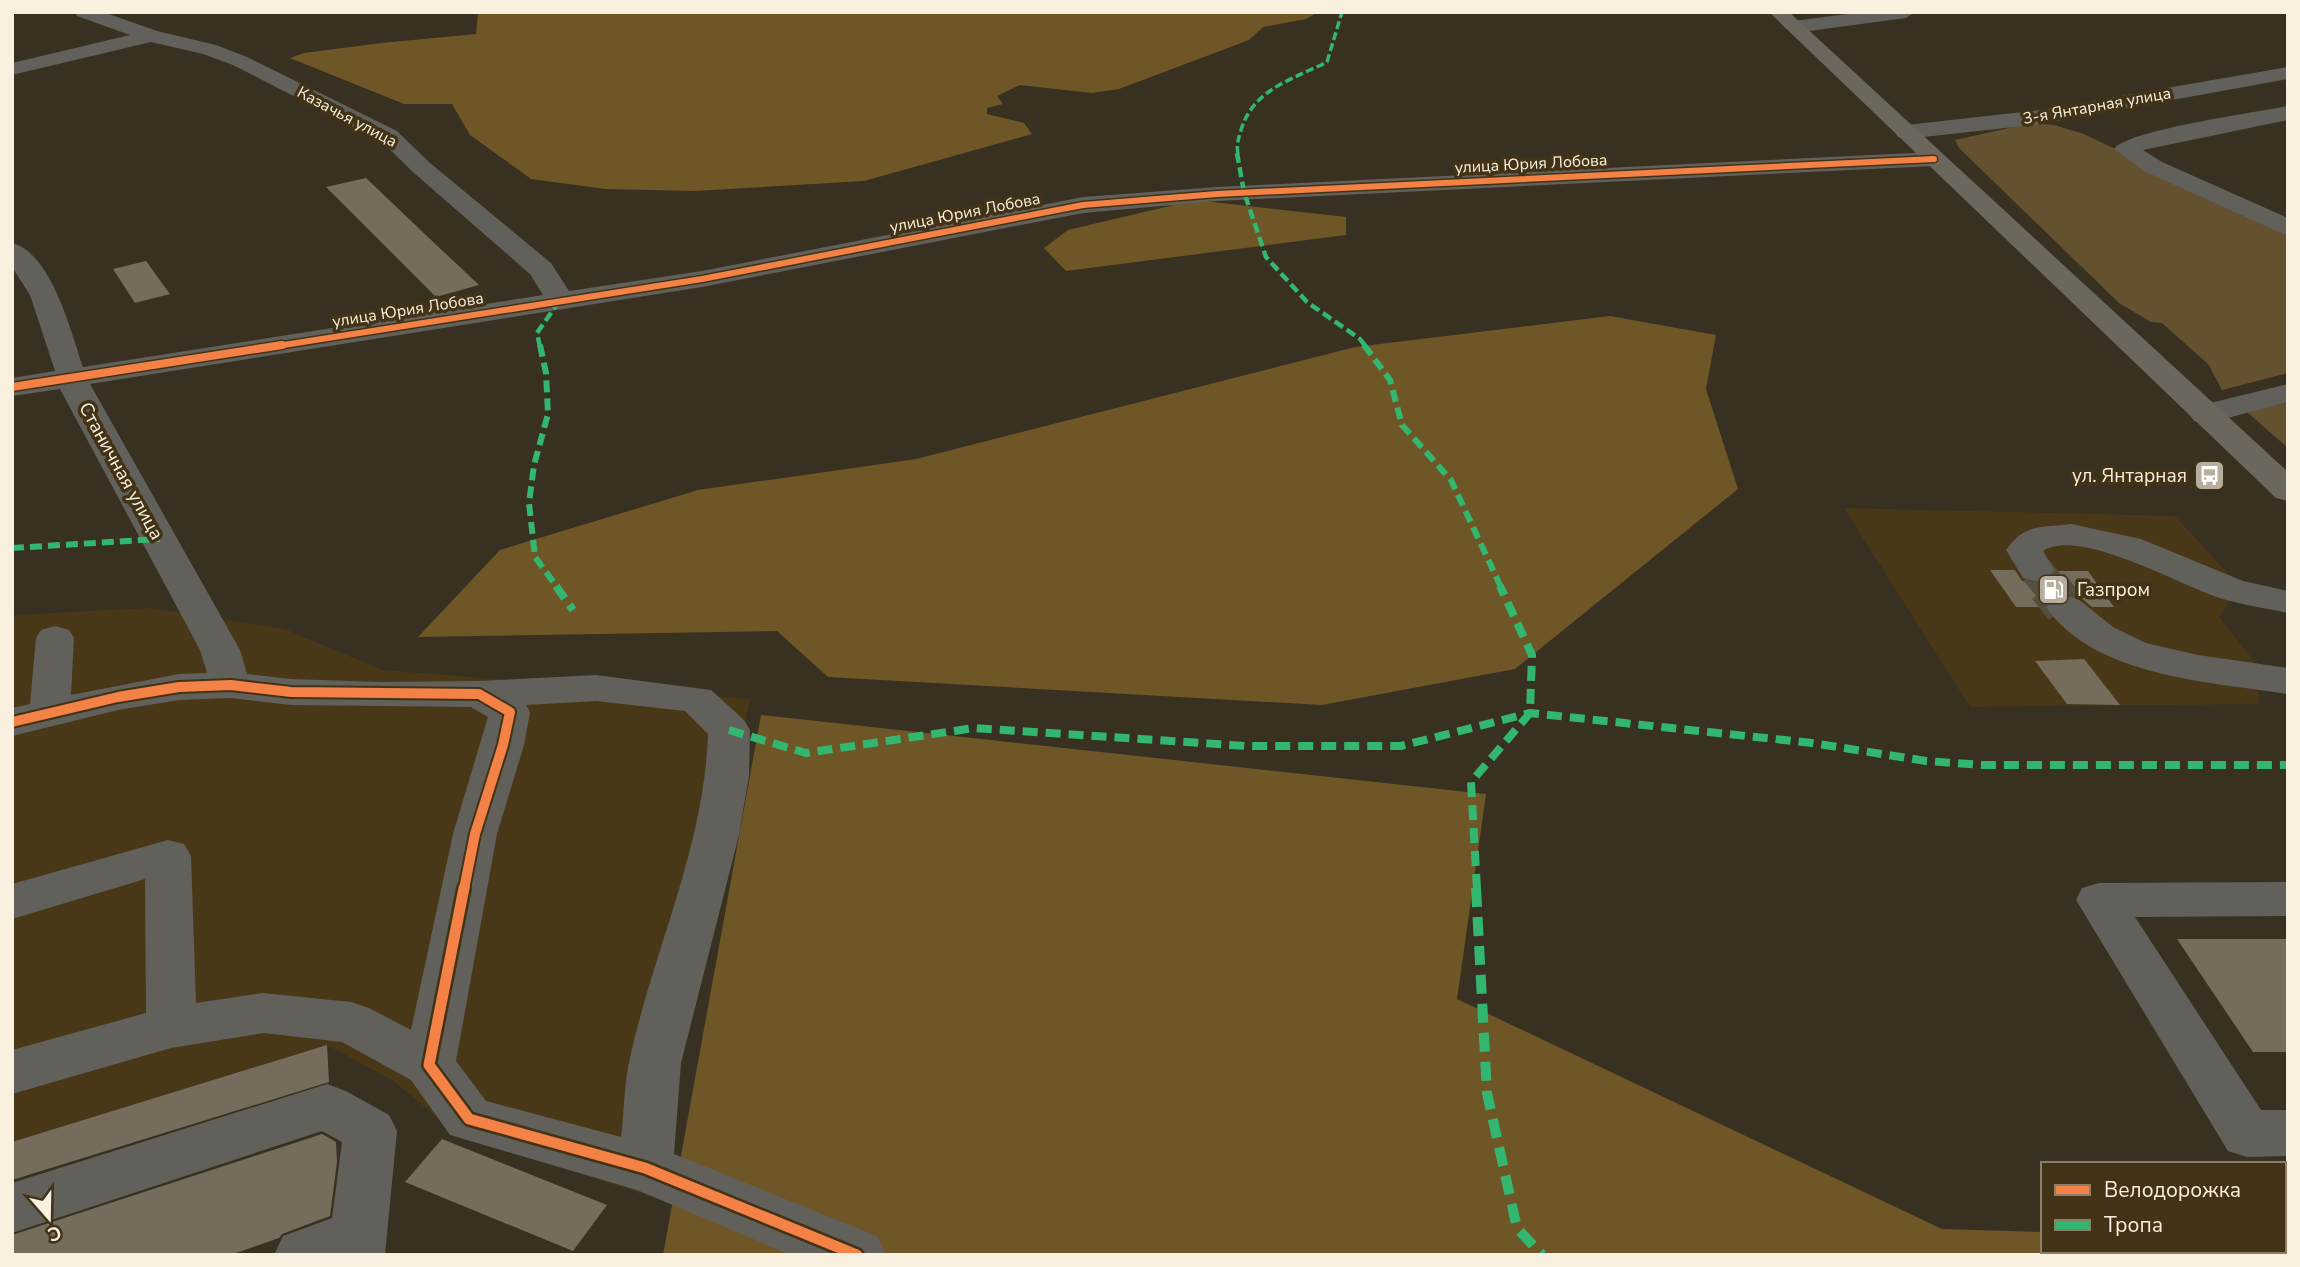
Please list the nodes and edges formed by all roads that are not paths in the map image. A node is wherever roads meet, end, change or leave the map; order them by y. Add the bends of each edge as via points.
1 (84, 12) edge
2 (1906, 12) edge
3 (1786, 20) edge
4 (151, 36) junction
5 (12, 69) edge
6 (2288, 73) edge
7 (2288, 113) edge
8 (2040, 117) junction
9 (1906, 132) junction
10 (2144, 141) junction
11 (1934, 159) junction
12 (2288, 228) edge
13 (12, 251) edge
14 (560, 300) junction
15 (72, 378) junction
16 (12, 387) edge
17 (2288, 393) edge
18 (2205, 414) junction
19 (2288, 491) edge
20 (2036, 570) tunnel mouth
21 (2288, 602) edge
22 (2065, 607) tunnel mouth
23 (55, 638) dead end
24 (225, 668) junction
25 (2288, 681) edge
26 (479, 694) junction
27 (31, 718) edge
28 (2288, 899) edge
29 (12, 902) edge
30 (171, 1027) junction
31 (429, 1065) junction
32 (12, 1072) edge
33 (2288, 1133) edge
34 (645, 1168) junction
35 (12, 1208) edge
36 (358, 1245) edge
37 (303, 1255) edge
38 (857, 1255) edge

1 - 4 street, Казачья улица
2 - 3 street
3 - 9 main road
4 - 5 street
4 - 14 street, Казачья улица via 240,61 389,136 541,269
6 - 8 street, 3-я Янтарная улица
7 - 10 street
8 - 9 street, 3-я Янтарная улица
8 - 10 street
9 - 11 main road
10 - 12 street via 2126,149 2154,167
11 - 14 street, улица Юрия Лобова via 1217,194 1083,205 715,276
11 - 18 main road
13 - 15 street, Станичная улица via 44,295
14 - 15 street, улица Юрия Лобова
15 - 16 street, улица Юрия Лобова
15 - 24 street, Станичная улица
17 - 18 street
18 - 19 main road
20 - 21 street via 2024,550 2034,539 2071,535 2128,547 2232,590
22 - 25 street via 2113,644 2152,657
23 - 27 street
24 - 26 street via 291,692
24 - 27 street via 179,687
26 - 31 street via 510,712 475,834
26 - 34 street via 596,688 697,699 729,730 728,776 717,835 654,1063
28 - 33 street via 2099,900 2247,1134
29 - 30 street via 167,856
30 - 31 street via 262,1013 351,1023
30 - 32 street
31 - 34 street via 469,1119
34 - 38 street
35 - 36 street via 327,1107 370,1131
36 - 37 street

